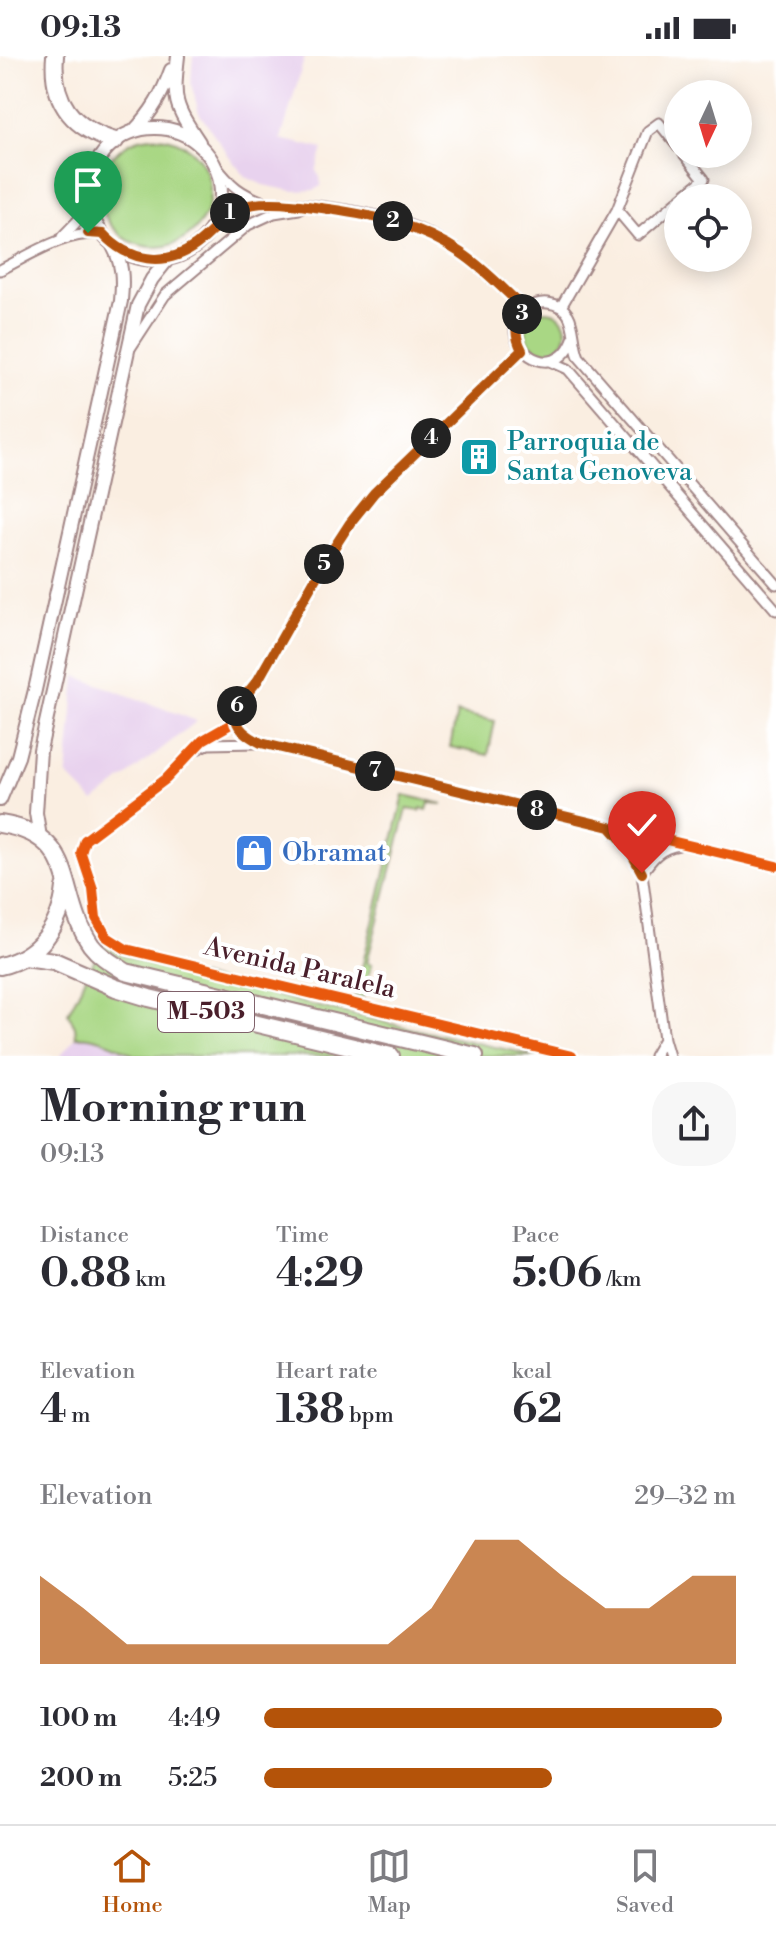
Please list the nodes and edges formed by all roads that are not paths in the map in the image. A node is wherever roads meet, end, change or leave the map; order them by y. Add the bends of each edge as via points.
1 (55, 56) edge
2 (177, 56) edge
3 (664, 129) edge
4 (134, 131) junction
5 (115, 141) junction
6 (203, 148) junction
7 (215, 165) junction
8 (695, 168) edge
9 (698, 184) edge
10 (267, 203) junction
11 (314, 207) junction
12 (90, 208) junction
13 (617, 210) junction
14 (664, 213) edge
15 (212, 229) junction
16 (103, 234) junction
17 (59, 240) junction
18 (112, 244) junction
19 (168, 259) junction
20 (0, 270) edge
21 (561, 307) junction
22 (526, 310) junction
23 (574, 336) junction
24 (522, 350) junction
25 (126, 356) junction
26 (550, 361) junction
27 (776, 584) edge
28 (776, 610) edge
29 (236, 717) junction
30 (261, 743) junction
31 (193, 752) junction
32 (0, 800) edge
33 (0, 824) edge
34 (610, 827) junction
35 (40, 837) junction
36 (684, 845) junction
37 (776, 866) edge
38 (642, 873) junction
39 (65, 877) junction
40 (25, 957) junction
41 (0, 966) edge
42 (664, 1039) junction
43 (391, 1056) edge
44 (475, 1056) edge
45 (572, 1056) edge
46 (654, 1056) edge
47 (669, 1056) edge

1 - 5 highway via 56,89 65,108 83,128
2 - 4 street via 162,95
2 - 6 street via 174,94
3 - 13 street via 659,123 648,131
4 - 5 street
4 - 6 street via 171,129
5 - 12 street via 93,171
6 - 7 street
7 - 10 street via 230,185
7 - 15 street via 220,208
8 - 9 street via 704,179
10 - 11 street
10 - 15 street via 228,213
11 - 22 street via 422,230 462,253
11 - 25 street via 274,213 248,225 165,295
12 - 16 street
12 - 17 street
13 - 14 street via 638,235
13 - 21 street
15 - 19 street via 200,243
16 - 17 street
16 - 18 street
17 - 20 street
18 - 19 street via 129,255
18 - 32 street via 123,275 121,301 35,690 18,757
19 - 25 street via 138,305
21 - 22 street via 543,303
21 - 23 street via 572,320
22 - 24 street via 516,325
23 - 26 street via 566,353
23 - 27 street via 579,357
24 - 26 street
24 - 29 street via 374,493 350,523 258,680 239,701
25 - 35 street via 40,750
26 - 28 street via 568,369
29 - 30 street via 248,737
29 - 31 street
30 - 31 street via 208,744
30 - 34 street
31 - 45 street, Avenida Paralela via 85,840 81,853 96,918 107,937 126,949
33 - 35 highway
34 - 36 street
34 - 38 street
35 - 39 highway, M-503 via 56,854
36 - 37 street
36 - 38 street via 666,847
38 - 42 street
39 - 40 highway via 57,921
39 - 44 highway, M-503 via 92,947 126,972
40 - 41 highway
40 - 43 highway, M-503 via 54,961 149,998
42 - 46 street
42 - 47 street

